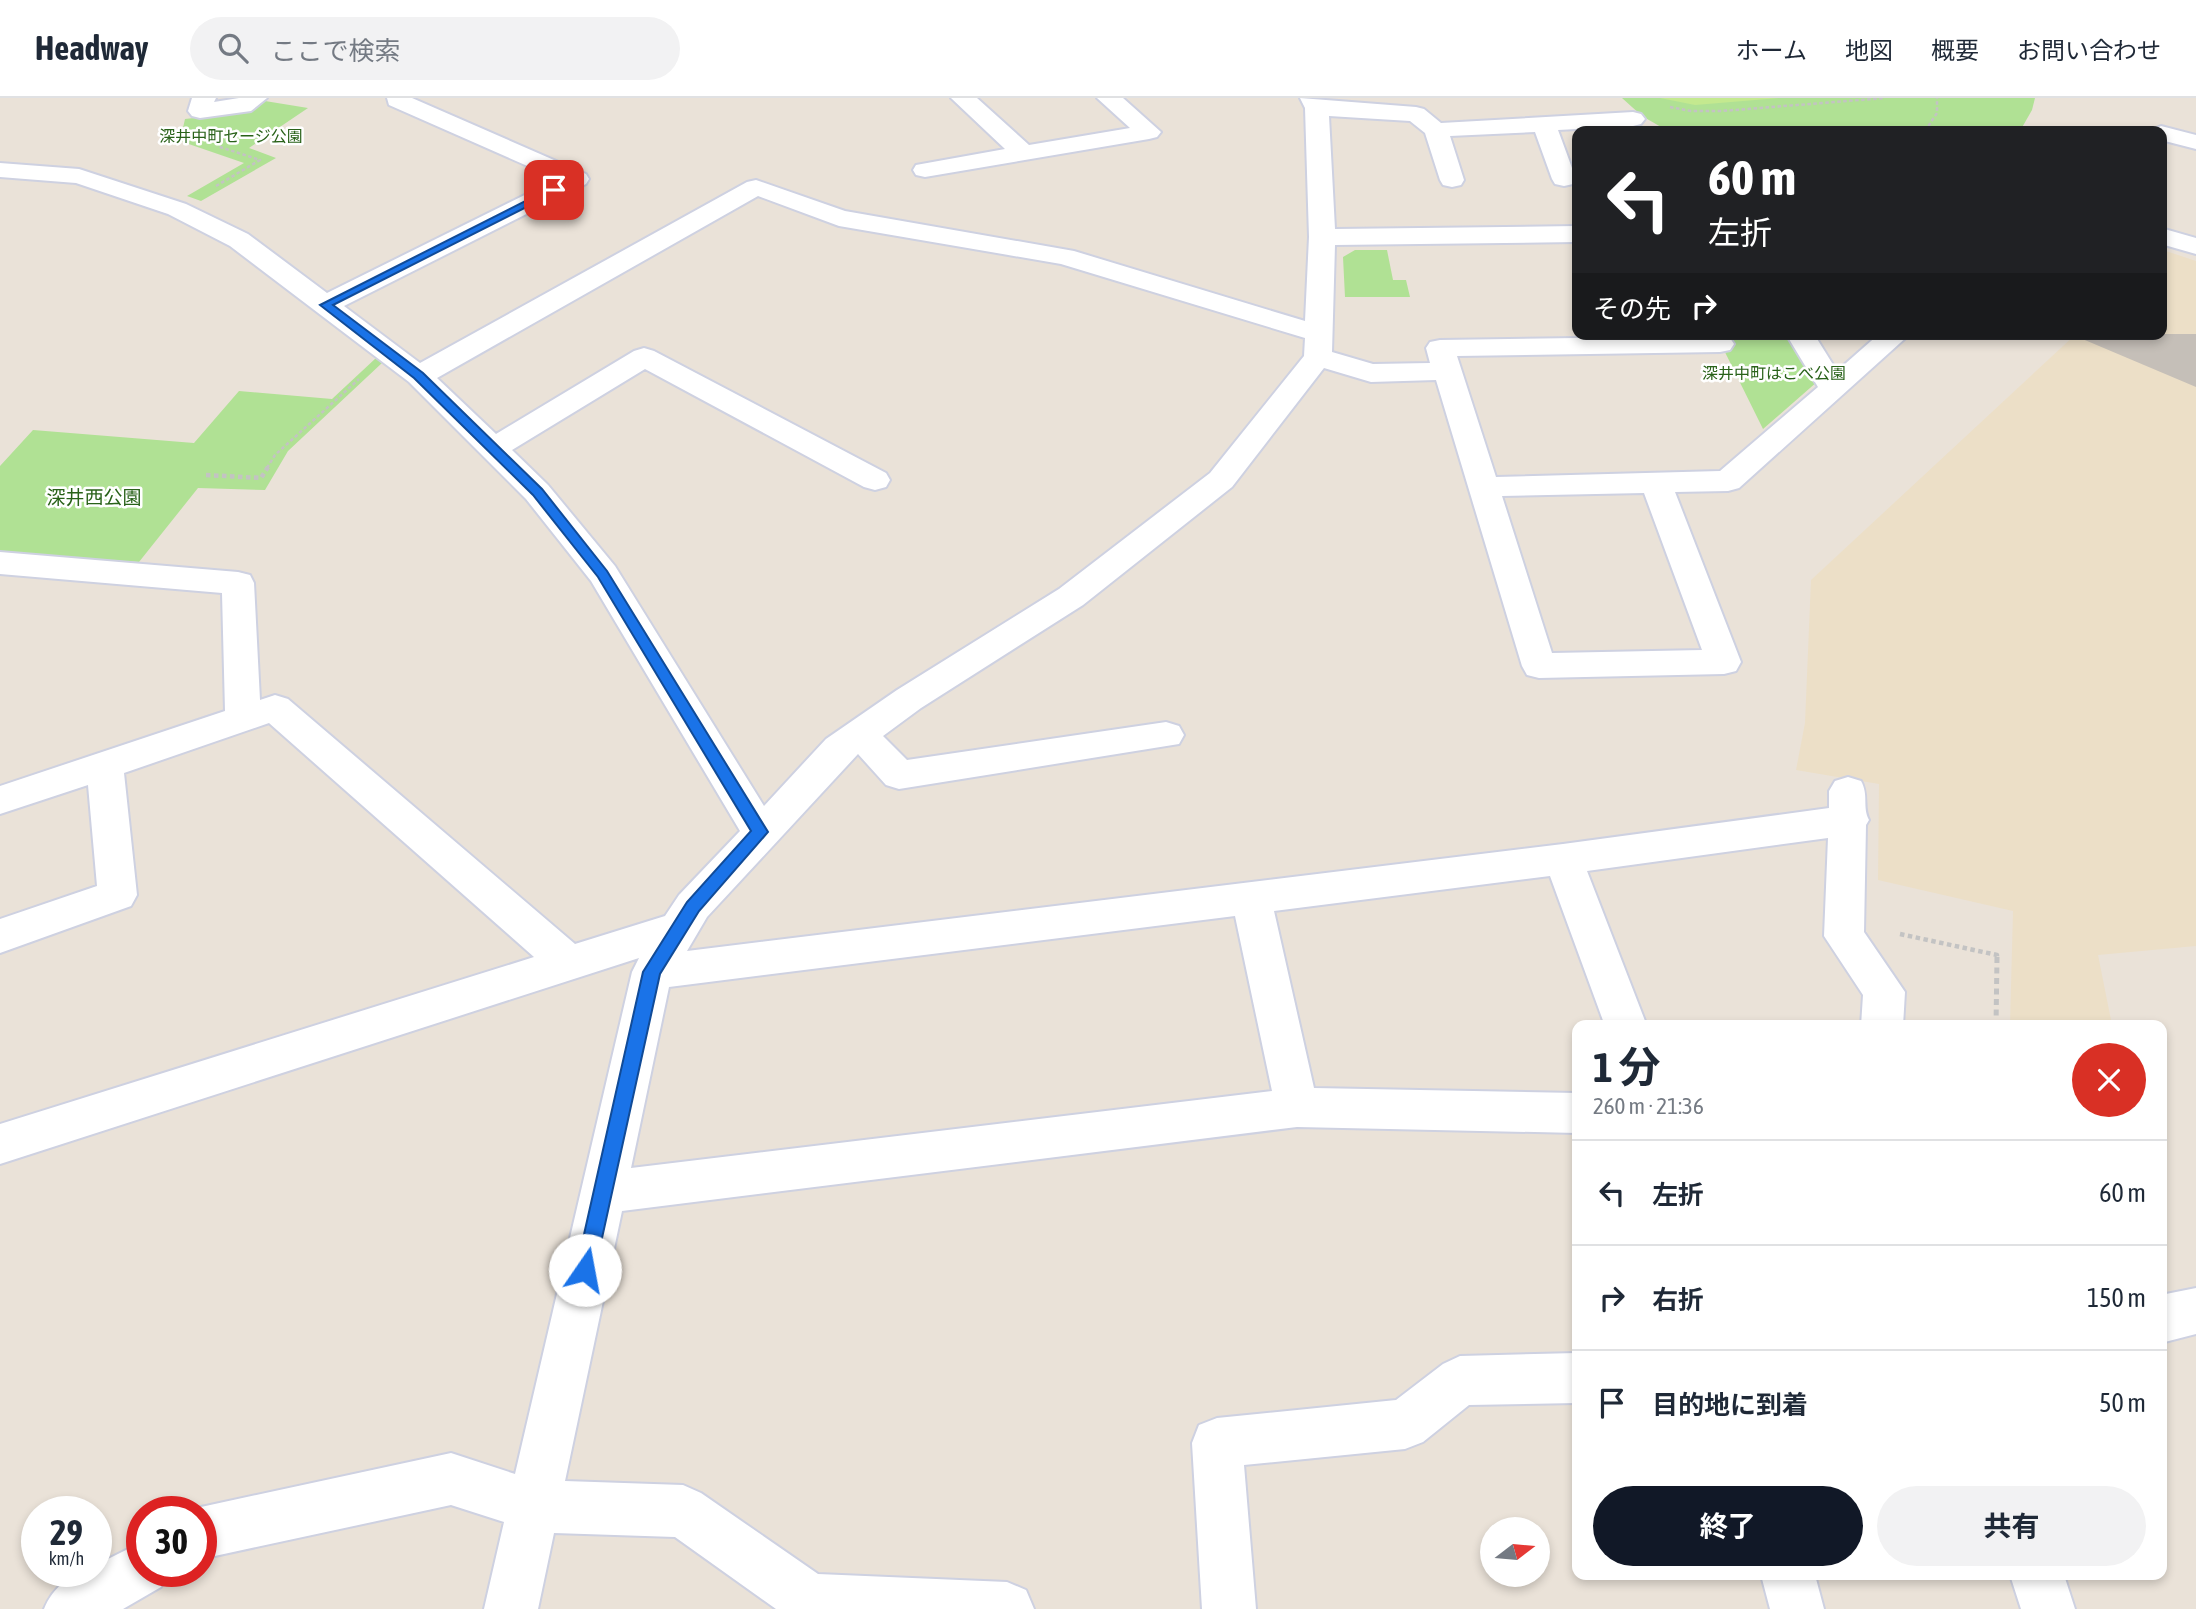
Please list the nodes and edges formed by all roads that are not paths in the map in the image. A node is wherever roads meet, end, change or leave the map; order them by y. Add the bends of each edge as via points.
1 (204, 98) edge
2 (255, 98) edge
3 (399, 98) edge
4 (963, 98) edge
5 (1109, 98) edge
6 (1609, 98) edge
7 (1315, 103) edge
8 (1544, 124) junction
9 (1643, 125) edge
10 (1436, 130) junction
11 (2167, 135) edge
12 (2196, 142) edge
13 (1024, 153) junction
14 (0, 170) edge
15 (925, 170) dead end
16 (1452, 180) dead end
17 (1564, 180) dead end
18 (1572, 234) edge
19 (1322, 237) junction
20 (2167, 238) edge
21 (2196, 246) edge
22 (325, 305) junction
23 (1804, 340) edge
24 (1889, 340) edge
25 (1720, 344) dead end
26 (1319, 345) junction
27 (1447, 371) junction
28 (419, 376) junction
29 (1832, 387) junction
30 (493, 449) junction
31 (875, 480) dead end
32 (1656, 483) junction
33 (1482, 487) junction
34 (0, 563) edge
35 (243, 719) junction
36 (860, 734) junction
37 (1166, 735) dead end
38 (105, 765) junction
39 (0, 800) edge
40 (760, 832) junction
41 (1563, 859) junction
42 (1251, 898) junction
43 (680, 928) junction
44 (0, 936) edge
45 (568, 963) junction
46 (652, 972) junction
47 (1624, 1020) edge
48 (1882, 1020) edge
49 (1297, 1107) junction
50 (1572, 1113) edge
51 (0, 1144) edge
52 (603, 1192) junction
53 (2196, 1311) edge
54 (2167, 1318) edge
55 (1572, 1378) edge
56 (533, 1506) junction
57 (217, 1530) edge
58 (126, 1577) edge
59 (1789, 1580) edge
60 (2039, 1580) edge
61 (932, 1608) edge
62 (71, 1609) edge
63 (511, 1609) edge
64 (1007, 1609) edge
65 (1230, 1609) edge
66 (1797, 1609) edge
67 (2048, 1609) edge

1 - 2 street via 200,111 243,106
3 - 22 street via 577,179
4 - 13 street
5 - 13 street via 1149,132
6 - 9 street
7 - 10 street via 1416,114
7 - 19 street
8 - 9 street
8 - 10 street
8 - 17 street
10 - 16 street
11 - 12 street
13 - 15 street
14 - 22 street via 79,176 177,209 239,240
18 - 19 street
19 - 26 street
20 - 21 street
22 - 28 street
23 - 29 street
24 - 29 street
25 - 27 street via 1440,348
26 - 27 street via 1371,373
26 - 28 street via 1065,257 839,218 756,187
26 - 36 street via 1221,480 1071,597
27 - 33 street
28 - 30 street
29 - 32 street via 1728,481
30 - 31 street via 644,357
30 - 40 street via 537,492 603,574
32 - 33 street
32 - 33 street via 1724,662 1539,666
34 - 35 street via 238,583
35 - 38 street
35 - 45 street via 275,708
36 - 37 street via 899,775
36 - 40 street via 839,749
38 - 39 street
38 - 44 street via 117,895
40 - 43 street via 693,906
41 - 42 street
41 - 47 street
41 - 48 street via 1849,806 1844,936 1884,992
42 - 46 street
42 - 49 street
43 - 45 street
43 - 46 street
45 - 51 street
46 - 52 street
49 - 50 street
49 - 52 street
52 - 56 street
53 - 54 street
55 - 65 street via 1460,1381 1405,1424 1217,1443
56 - 57 street via 451,1479
56 - 61 street via 684,1511 810,1601
56 - 63 street
58 - 62 street
59 - 66 street
60 - 67 street
61 - 64 street

